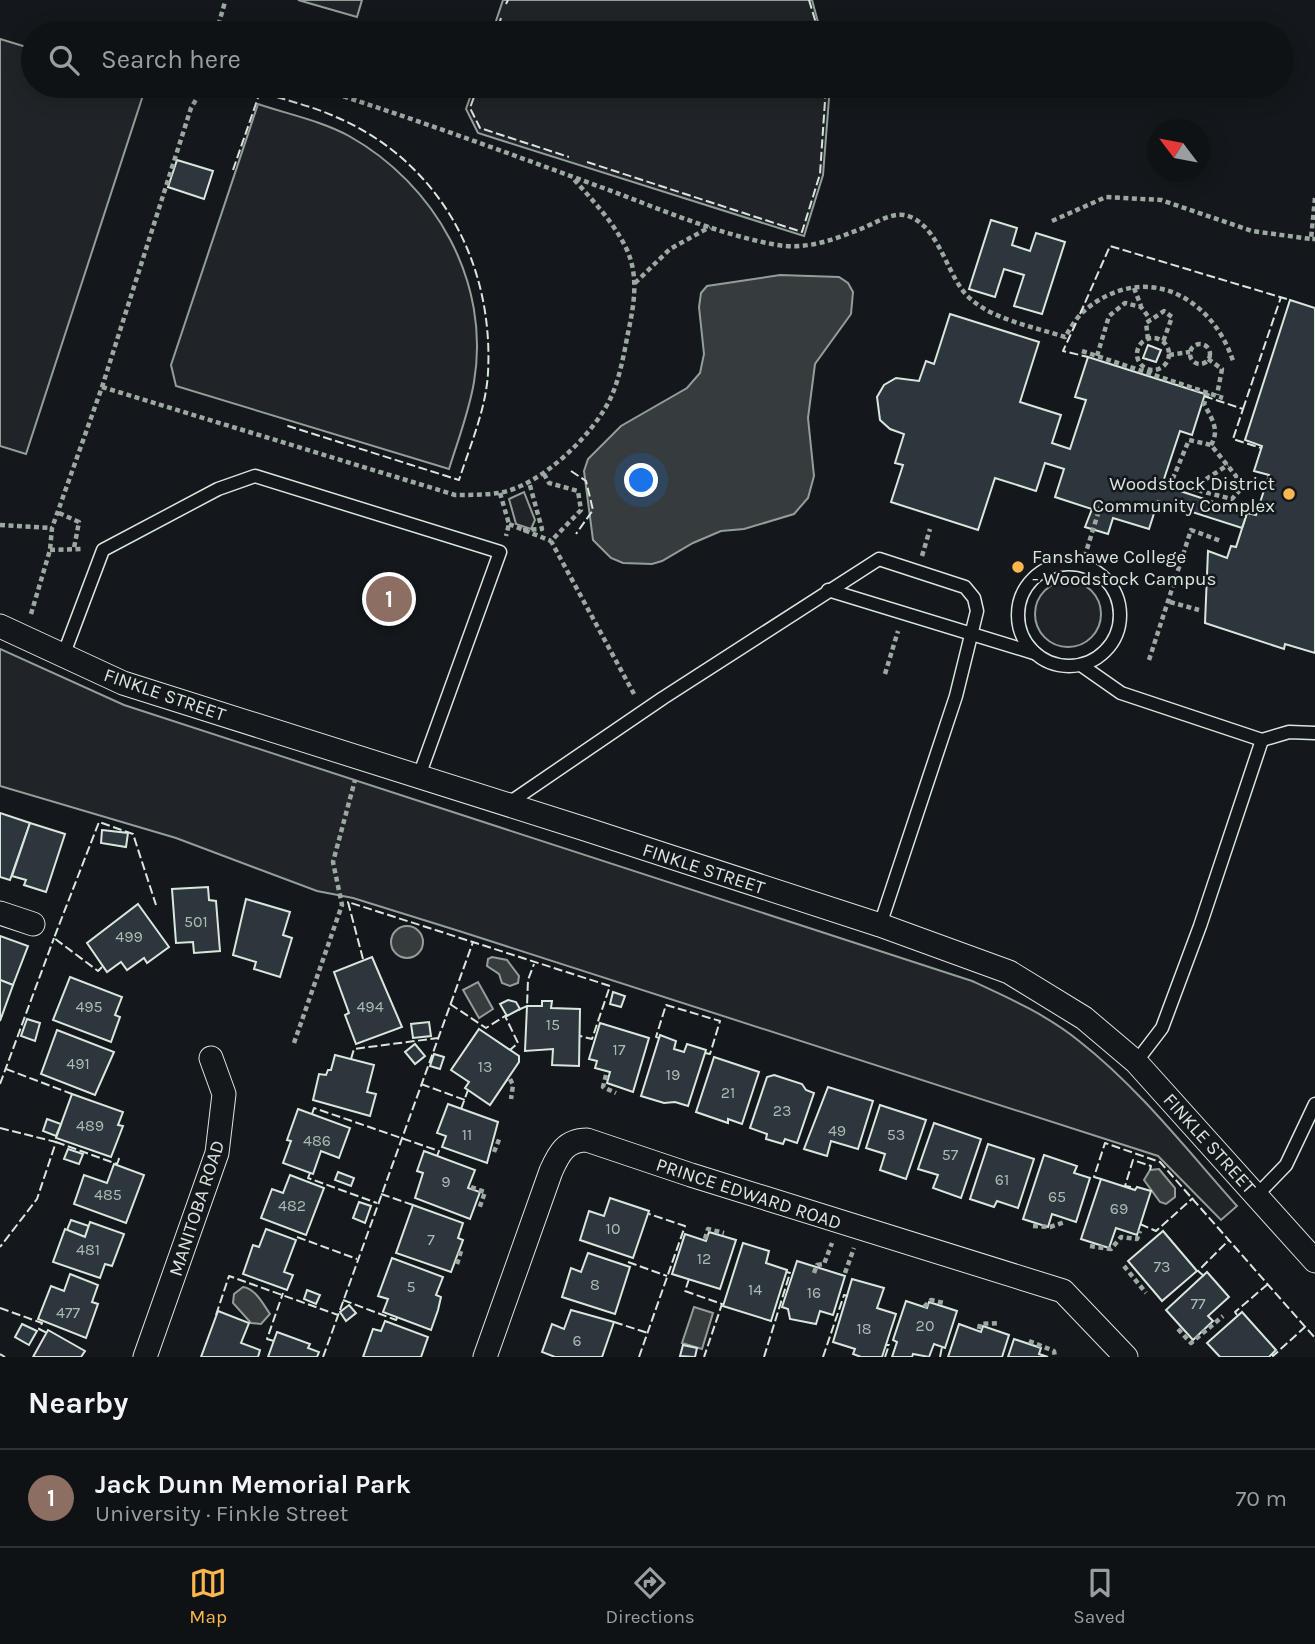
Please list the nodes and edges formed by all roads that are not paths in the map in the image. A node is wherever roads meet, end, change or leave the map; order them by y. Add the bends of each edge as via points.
1 (828, 590) junction
2 (0, 626) edge
3 (974, 635) junction
4 (1034, 653) junction
5 (63, 656) junction
6 (1081, 665) junction
7 (1315, 733) edge
8 (1262, 740) junction
9 (419, 776) junction
10 (506, 805) junction
11 (0, 913) edge
12 (33, 924) dead end
13 (880, 925) junction
14 (211, 1058) dead end
15 (1136, 1062) junction
16 (1315, 1104) edge
17 (1257, 1195) junction
18 (1315, 1261) edge
19 (145, 1357) edge
20 (485, 1357) edge
21 (1126, 1357) edge

1 - 3 lane
1 - 3 lane via 879,559 965,587 976,604
1 - 10 lane
2 - 5 street, FINKLE STREET
3 - 4 lane
3 - 13 lane
4 - 6 lane via 1058,666
4 - 6 lane via 1018,624 1024,590 1049,567 1082,565 1110,583 1121,615 1110,647
5 - 9 street, FINKLE STREET via 123,683
5 - 9 lane via 103,550 218,489 255,476 500,552
6 - 8 lane via 1121,693
7 - 8 lane via 1300,731
8 - 15 lane via 1162,1028
9 - 10 street, FINKLE STREET
10 - 13 street, FINKLE STREET
11 - 12 street
13 - 15 street, FINKLE STREET via 1009,972 1084,1018
14 - 19 street, MANITOBA ROAD via 223,1094 217,1153
15 - 17 street, FINKLE STREET
16 - 17 lane via 1286,1165
17 - 18 street, FINKLE STREET
20 - 21 street, PRINCE EDWARD ROAD via 550,1174 562,1150 578,1140 1063,1291

